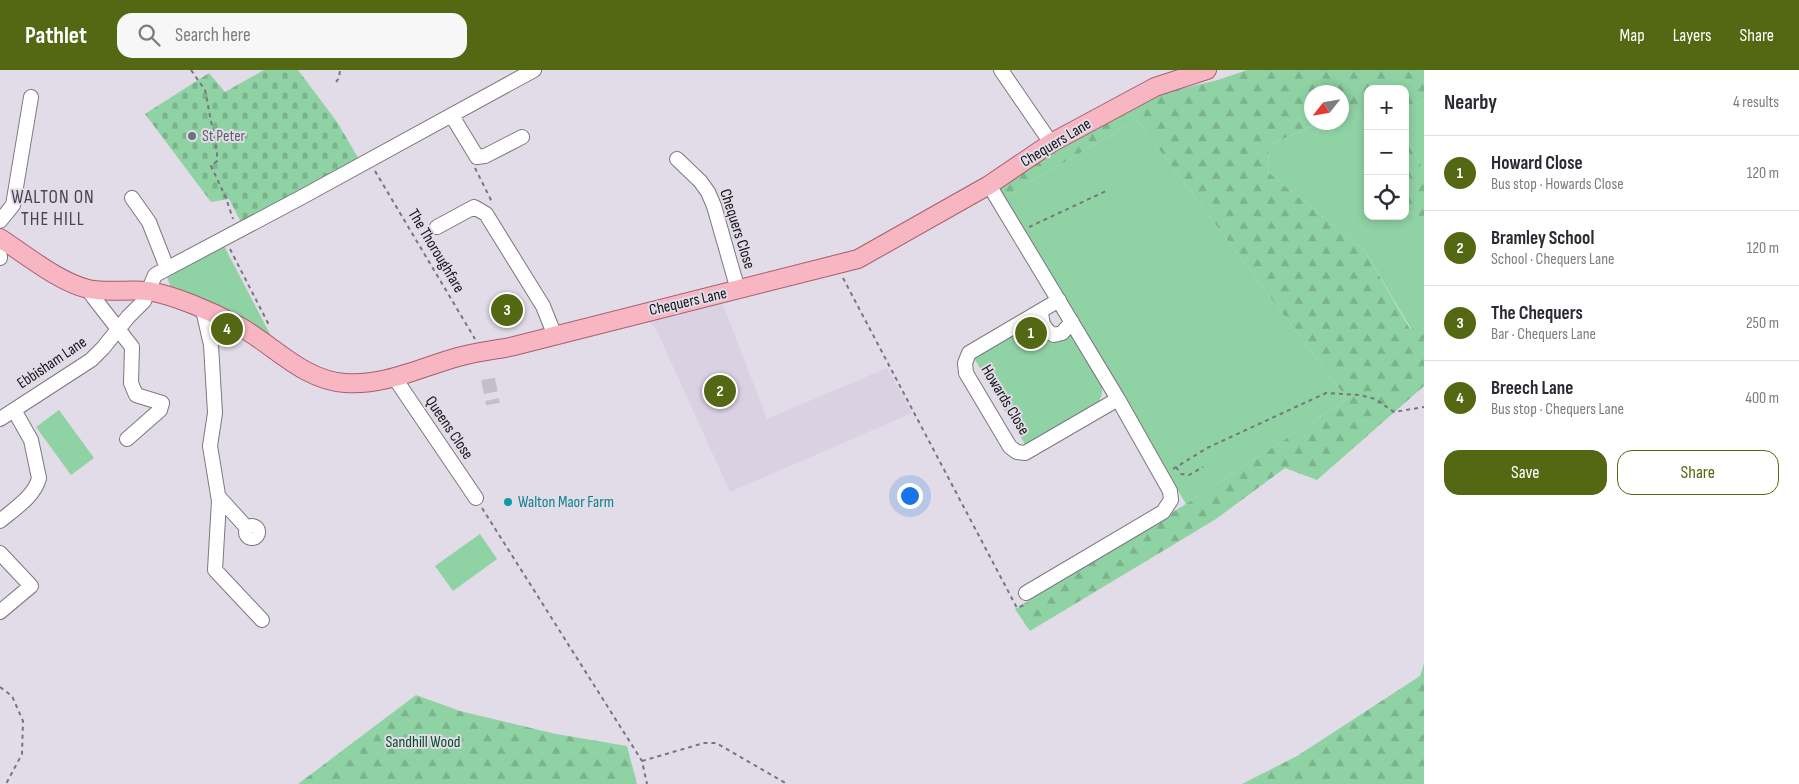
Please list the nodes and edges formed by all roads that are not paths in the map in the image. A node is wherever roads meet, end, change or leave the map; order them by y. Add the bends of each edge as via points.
1 (534, 70) edge
2 (1001, 70) edge
3 (1207, 70) edge
4 (31, 97) dead end
5 (452, 116) junction
6 (522, 137) dead end
7 (1051, 143) junction
8 (677, 159) dead end
9 (989, 185) junction
10 (132, 198) dead end
11 (0, 220) edge
12 (437, 227) dead end
13 (0, 247) edge
14 (167, 268) junction
15 (88, 289) junction
16 (738, 290) junction
17 (148, 291) junction
18 (1059, 300) junction
19 (203, 310) junction
20 (1041, 311) junction
21 (1072, 322) junction
22 (117, 330) junction
23 (555, 336) junction
24 (394, 377) junction
25 (1118, 399) junction
26 (14, 410) junction
27 (0, 419) edge
28 (127, 439) dead end
29 (218, 496) junction
30 (476, 498) road end
31 (0, 521) edge
32 (247, 528) dead end
33 (0, 553) edge
34 (1026, 593) road end
35 (0, 612) edge
36 (262, 620) dead end

1 - 5 street, Ebbisham Lane
2 - 7 street
3 - 7 main road, Chequers Lane via 1155,87
4 - 11 street via 13,205
5 - 6 street via 477,157
5 - 14 street, Ebbisham Lane
7 - 9 main road, Chequers Lane
8 - 16 street, Chequers Close via 708,192
9 - 16 main road, Chequers Lane via 858,259
9 - 18 street
10 - 14 street via 149,222
12 - 23 street via 474,207 486,214 543,306
13 - 15 main road, Chequers Lane via 69,283
14 - 17 street, Ebbisham Lane via 155,275
15 - 17 main road, Chequers Lane
15 - 22 street
16 - 23 main road, Chequers Lane
17 - 19 main road, Chequers Lane
17 - 22 street, Ebbisham Lane via 144,301
18 - 20 street, Howards Close
18 - 21 street
19 - 24 main road, Chequers Lane via 237,325 326,381 346,384
19 - 29 street via 211,345 215,413 210,446
20 - 21 street via 1042,323 1054,335 1062,333
20 - 25 street, Howards Close via 969,353 965,363 966,373 1010,447 1026,453
21 - 25 street
22 - 26 street, Ebbisham Lane via 91,360
22 - 28 street via 132,347 131,382 136,395 162,403 160,410
23 - 24 main road, Chequers Lane via 460,356
24 - 30 street, Queens Close
25 - 34 street via 1162,475 1171,500 1163,512
26 - 27 street, Ebbisham Lane
26 - 31 street via 31,440 39,478 29,495
29 - 32 street
29 - 36 street via 215,570
33 - 35 street via 31,586

